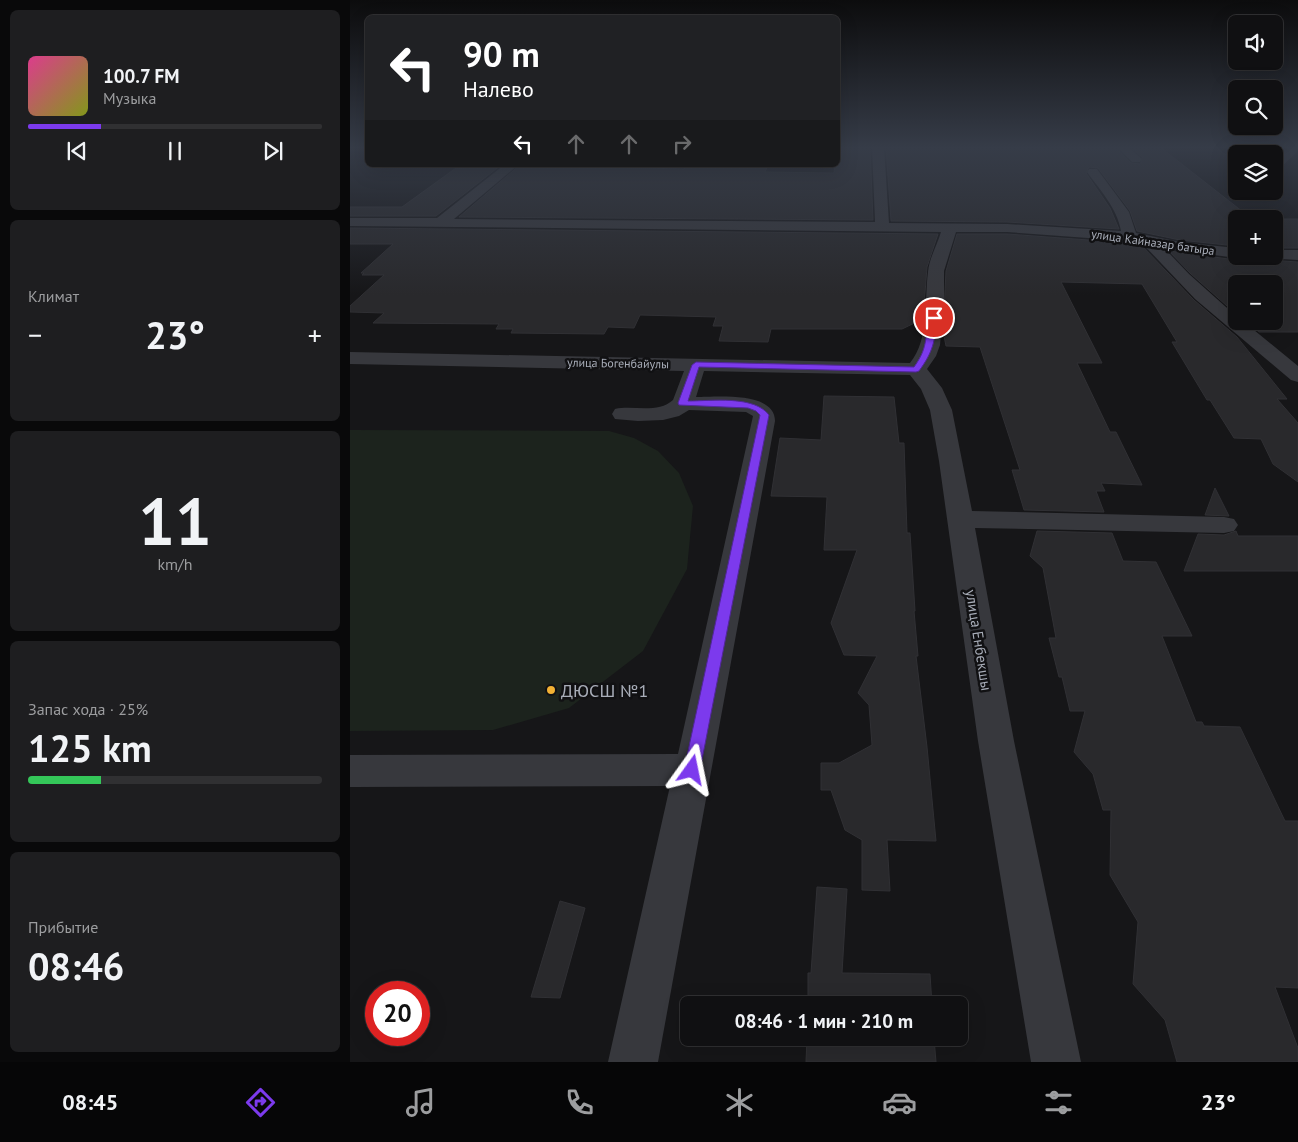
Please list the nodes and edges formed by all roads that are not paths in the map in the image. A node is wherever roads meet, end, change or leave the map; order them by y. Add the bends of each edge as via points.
1 (473, 197) edge
2 (881, 197) edge
3 (1110, 197) edge
4 (350, 222) edge
5 (440, 223) junction
6 (882, 226) junction
7 (950, 227) junction
8 (1129, 236) junction
9 (1149, 241) junction
10 (1228, 252) edge
11 (1283, 255) edge
12 (1298, 255) edge
13 (350, 358) edge
14 (696, 365) junction
15 (916, 370) junction
16 (1298, 376) edge
17 (683, 403) junction
18 (623, 414) dead end
19 (960, 519) junction
20 (1224, 525) dead end
21 (692, 770) junction
22 (350, 771) edge
23 (633, 1062) edge
24 (1056, 1062) edge

1 - 5 street
2 - 6 street
3 - 8 street via 1124,216
4 - 5 street, улица Кайназар батыра
5 - 6 street, улица Кайназар батыра
6 - 7 street, улица Кайназар батыра
7 - 8 street, улица Кайназар батыра
7 - 15 street via 936,271 930,345
8 - 9 street, улица Кайназар батыра
9 - 10 street, улица Кайназар батыра
9 - 16 street via 1166,262 1222,313
11 - 12 street
13 - 14 street, улица Богенбайулы
14 - 15 street, улица Богенбайулы
14 - 17 street
15 - 19 street, улица Енбекшы via 930,388 940,410
17 - 18 street via 662,414
17 - 21 street via 749,405 764,415
19 - 20 street
19 - 24 street, улица Енбекшы via 996,741
21 - 22 street
21 - 23 street

